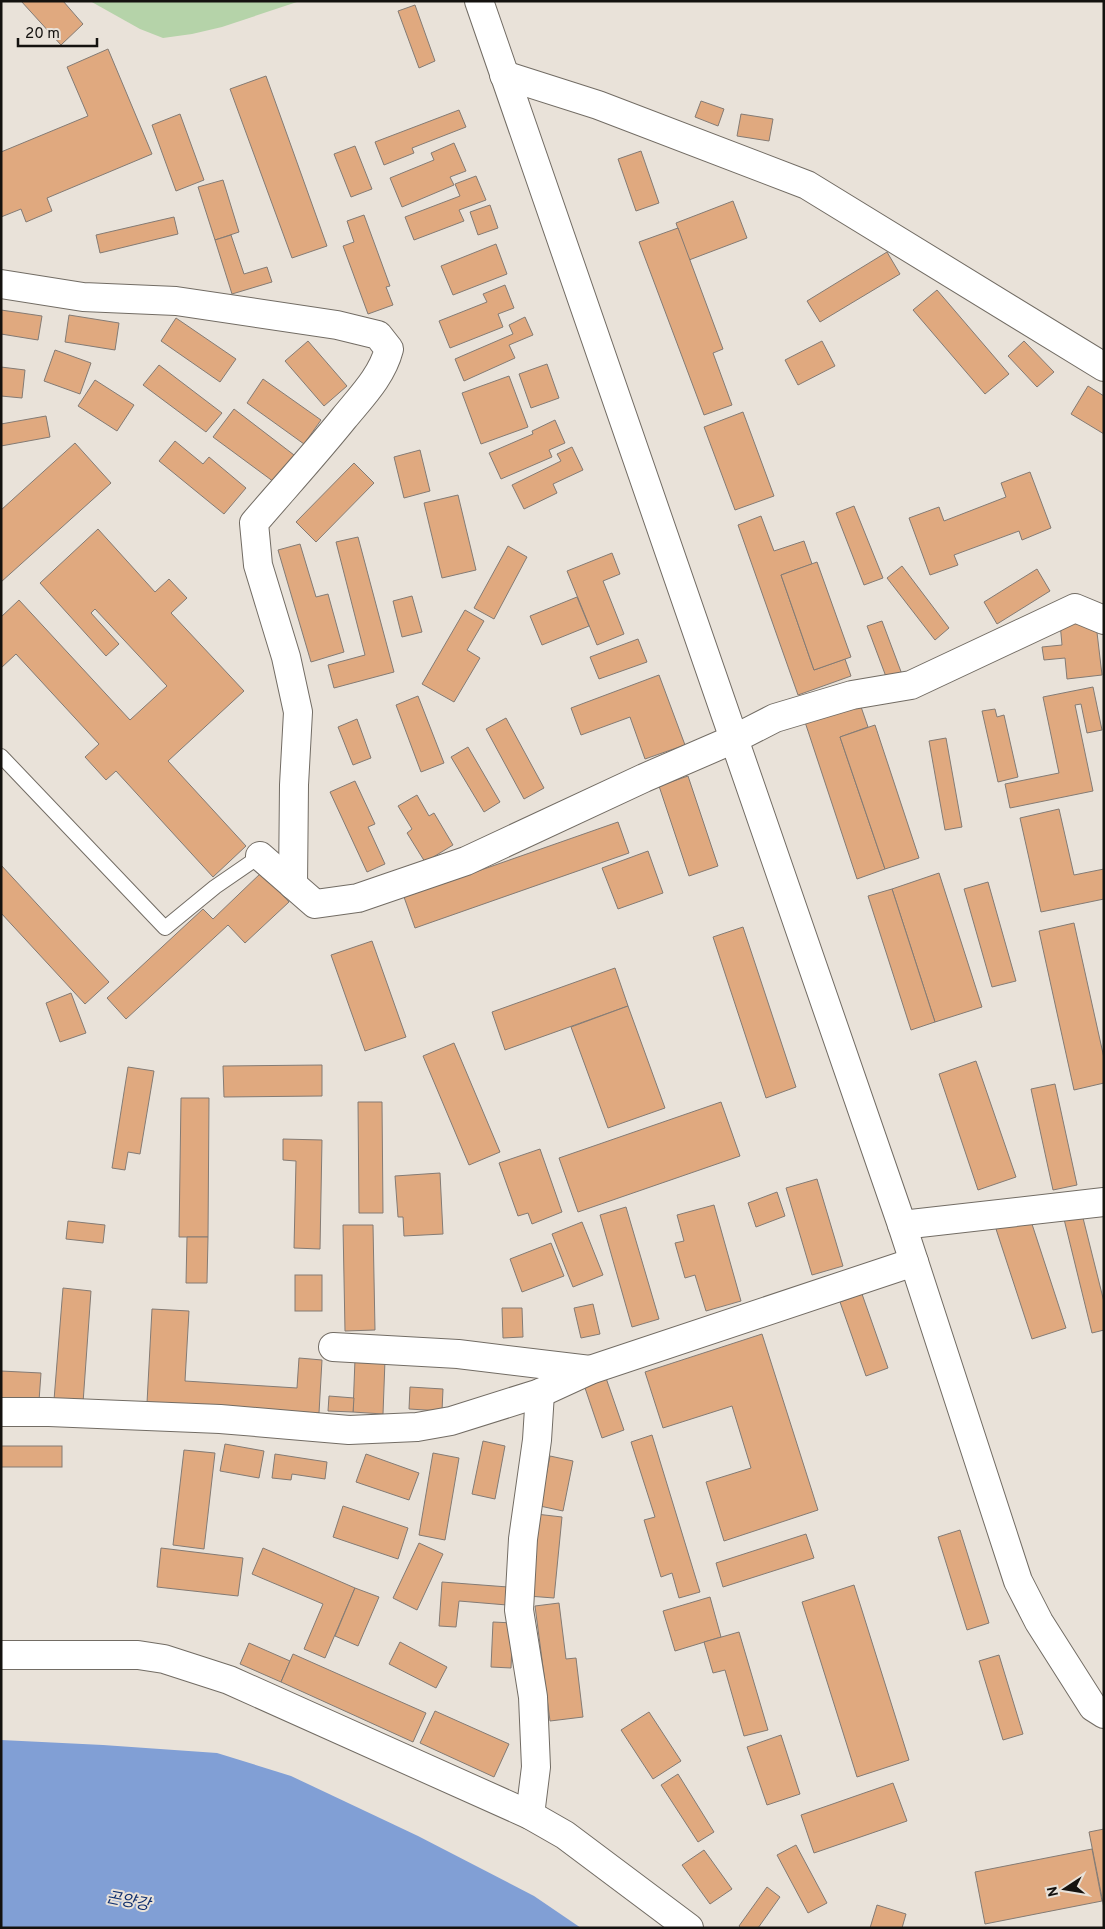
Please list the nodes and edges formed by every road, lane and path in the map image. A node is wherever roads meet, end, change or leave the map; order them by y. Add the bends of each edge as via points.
1 (479, 1) edge
2 (504, 75) junction
3 (1, 284) edge
4 (1104, 368) edge
5 (1104, 620) edge
6 (734, 739) junction
7 (1, 756) edge
8 (260, 856) joint
9 (293, 885) junction
10 (1104, 1202) edge
11 (902, 1225) junction
12 (914, 1262) junction
13 (333, 1347) dead end
14 (590, 1370) junction
15 (540, 1393) junction
16 (1, 1412) edge
17 (1, 1655) edge
18 (1104, 1714) edge
19 (530, 1815) junction
20 (689, 1928) edge

1 - 2 street
2 - 4 street via 598,105 807,185
2 - 6 street
3 - 9 street via 82,298 176,301 337,325 378,335 389,349 385,365 368,388 254,523 258,565 286,657 298,712
5 - 6 street via 1075,608 911,686 852,695 818,705 776,718
6 - 9 street via 466,861 358,898 315,904
6 - 11 street
7 - 8 lane via 165,928
8 - 9 street
10 - 11 street
11 - 12 street
12 - 14 street
12 - 18 street via 1018,1581 1039,1622 1093,1707
13 - 14 street via 458,1354
14 - 15 street
15 - 16 street via 451,1421 385,1430 220,1419
15 - 19 street via 523,1539 519,1610 533,1697 536,1767
17 - 19 street via 138,1655 164,1659 228,1680
19 - 20 street via 565,1835

